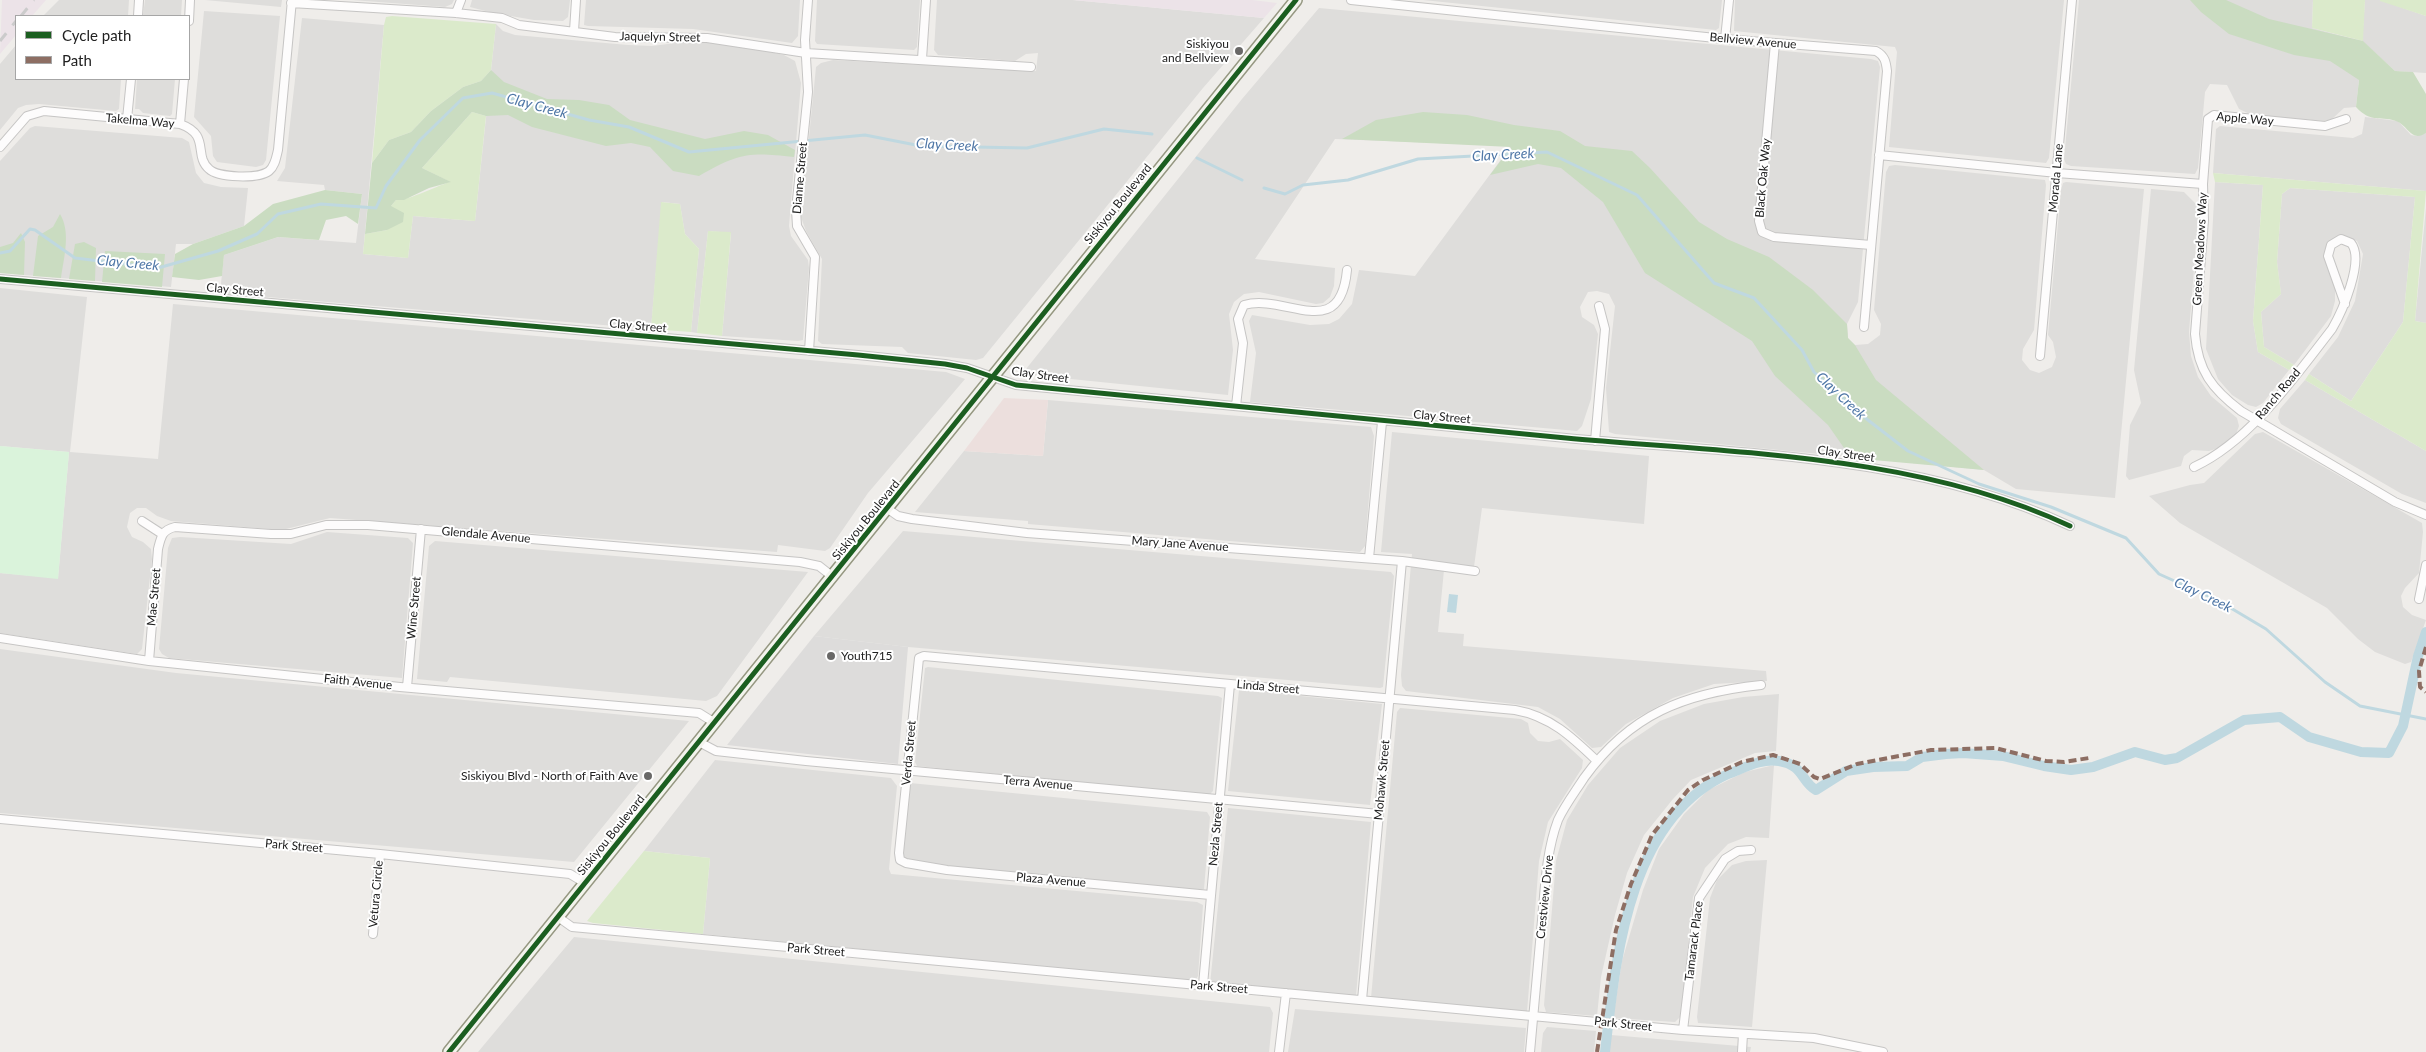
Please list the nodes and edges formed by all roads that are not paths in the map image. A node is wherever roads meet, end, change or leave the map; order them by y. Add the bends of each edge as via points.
1 (139, 0) edge
2 (190, 0) edge
3 (461, 0) edge
4 (576, 0) edge
5 (808, 0) edge
6 (926, 0) edge
7 (1296, 0) edge
8 (1351, 0) edge
9 (1729, 0) edge
10 (2072, 0) edge
11 (292, 2) edge
12 (456, 13) junction
13 (138, 15) edge
14 (189, 15) edge
15 (574, 31) junction
16 (1725, 39) junction
17 (1775, 43) junction
18 (806, 53) junction
19 (922, 59) junction
20 (1031, 67) dead end
21 (131, 80) edge
22 (184, 80) edge
23 (2346, 118) dead end
24 (127, 119) junction
25 (180, 124) junction
26 (0, 147) edge
27 (1879, 156) junction
28 (2057, 173) junction
29 (2203, 184) junction
30 (1871, 245) junction
31 (1347, 270) dead end
32 (0, 279) edge
33 (2345, 304) junction
34 (1599, 306) dead end
35 (1864, 327) dead end
36 (809, 351) junction
37 (2040, 356) dead end
38 (992, 377) junction
39 (1236, 406) junction
40 (2257, 419) junction
41 (1382, 422) junction
42 (1595, 441) junction
43 (2194, 467) dead end
44 (888, 508) junction
45 (2426, 515) edge
46 (142, 521) dead end
47 (2070, 526) dead end
48 (420, 529) junction
49 (162, 534) junction
50 (1369, 558) junction
51 (1402, 561) junction
52 (2426, 565) edge
53 (1475, 571) dead end
54 (833, 578) junction
55 (2419, 598) dead end
56 (0, 638) edge
57 (924, 656) joint
58 (149, 661) junction
59 (1230, 684) junction
60 (1761, 685) dead end
61 (407, 688) junction
62 (1390, 699) junction
63 (715, 723) junction
64 (700, 742) junction
65 (1597, 761) junction
66 (907, 771) junction
67 (1219, 800) junction
68 (1379, 814) junction
69 (0, 819) edge
70 (1751, 850) dead end
71 (899, 853) joint
72 (380, 854) junction
73 (585, 883) junction
74 (1210, 895) junction
75 (558, 918) junction
76 (373, 934) dead end
77 (1203, 985) junction
78 (1286, 993) junction
79 (1362, 1000) junction
80 (1533, 1016) junction
81 (1683, 1030) junction
82 (1743, 1034) junction
83 (450, 1052) edge
84 (1279, 1052) edge
85 (1530, 1052) edge
86 (1742, 1052) edge
87 (1883, 1052) edge

1 - 13 street
2 - 14 street
3 - 12 street
4 - 15 street
5 - 18 street, Dianne Street
6 - 19 street
7 - 38 main road, Siskiyou Boulevard
8 - 16 street, Bellview Avenue
9 - 16 street
10 - 28 street, Morada Lane
11 - 12 street, Jaquelyn Street
11 - 25 street, Takelma Way via 278,150 270,170 258,176 212,172 205,164 200,138
12 - 15 street, Jaquelyn Street
15 - 18 street, Jaquelyn Street via 615,36 707,38
16 - 17 street, Bellview Avenue
17 - 27 street, Bellview Avenue via 1876,51 1884,57 1887,71
17 - 30 street, Black Oak Way via 1760,221 1762,232 1774,237
18 - 19 street, Jaquelyn Street
18 - 36 street, Dianne Street via 808,92 796,210 797,226 815,257
19 - 20 street, Jaquelyn Street
21 - 24 street
22 - 25 street
23 - 29 street, Apple Way via 2325,126 2210,116
24 - 25 street, Takelma Way
24 - 26 street, Takelma Way via 44,111 21,121
27 - 28 street, Green Meadows Way
27 - 30 street, Bellview Avenue
28 - 29 street, Green Meadows Way
28 - 37 street, Morada Lane
29 - 40 street, Green Meadows Way via 2204,220 2196,347 2208,380 2218,393
30 - 35 street, Bellview Avenue
31 - 39 street via 1340,298 1325,311 1308,312 1258,303 1244,305 1238,319 1243,343
32 - 36 street, Clay Street
33 - 33 street, Ranch Road via 2355,252 2351,243 2340,239 2331,245 2328,256
33 - 40 street, Ranch Road via 2332,329
34 - 42 street via 1605,329
36 - 38 street, Clay Street via 945,364
38 - 39 street, Clay Street via 1016,385
38 - 44 main road, Siskiyou Boulevard
39 - 41 street, Clay Street
40 - 43 street, Ranch Road via 2226,449
40 - 45 street, Green Meadows Way via 2395,502
41 - 42 street, Clay Street
41 - 50 street
42 - 47 street, Clay Street via 1835,462 1932,478 2038,511
44 - 50 street, Mary Jane Avenue via 898,516 912,519 1027,533
44 - 54 main road, Siskiyou Boulevard
46 - 49 street
48 - 49 street, Glendale Avenue via 326,525 291,534 271,534 175,527
48 - 54 street, Glendale Avenue via 800,562 818,566
48 - 61 street, Wine Street
49 - 58 street, Mae Street
50 - 51 street, Mary Jane Avenue
51 - 53 street, Mary Jane Avenue
51 - 62 street, Mohawk Street
52 - 55 street
54 - 63 main road, Siskiyou Boulevard
56 - 58 street, Faith Avenue
57 - 59 street, Linda Street
57 - 66 street, Verda Street via 917,661
58 - 61 street, Faith Avenue
59 - 62 street, Linda Street
59 - 67 street, Nezla Street
60 - 65 street, Crestview Drive via 1710,692 1666,708 1627,731
61 - 63 street, Faith Avenue via 699,713
62 - 65 street, Linda Street via 1531,713 1561,728
62 - 68 street, Mohawk Street
63 - 64 main road, Siskiyou Boulevard
64 - 66 street, Terra Avenue via 716,751
64 - 73 main road, Siskiyou Boulevard
65 - 80 street, Crestview Drive via 1567,802 1551,844
66 - 67 street, Terra Avenue
66 - 71 street, Verda Street
67 - 68 street, Terra Avenue
67 - 74 street, Nezla Street
68 - 79 street, Mohawk Street
69 - 72 street, Park Street
70 - 81 street, Tamarack Place via 1738,851 1724,859 1699,898
71 - 74 street, Plaza Avenue via 900,860 906,864 925,868
72 - 73 street, Park Street via 570,874
72 - 76 street, Vetura Circle
73 - 75 main road, Siskiyou Boulevard
74 - 77 street, Nezla Street
75 - 77 street, Park Street via 572,927
75 - 83 main road, Siskiyou Boulevard
77 - 78 street, Park Street
78 - 79 street, Park Street
78 - 84 street
79 - 80 street, Park Street
80 - 81 street, Park Street
80 - 85 street, Crestview Drive
81 - 82 street, Park Street
82 - 86 street
82 - 87 street, Park Street via 1814,1038

